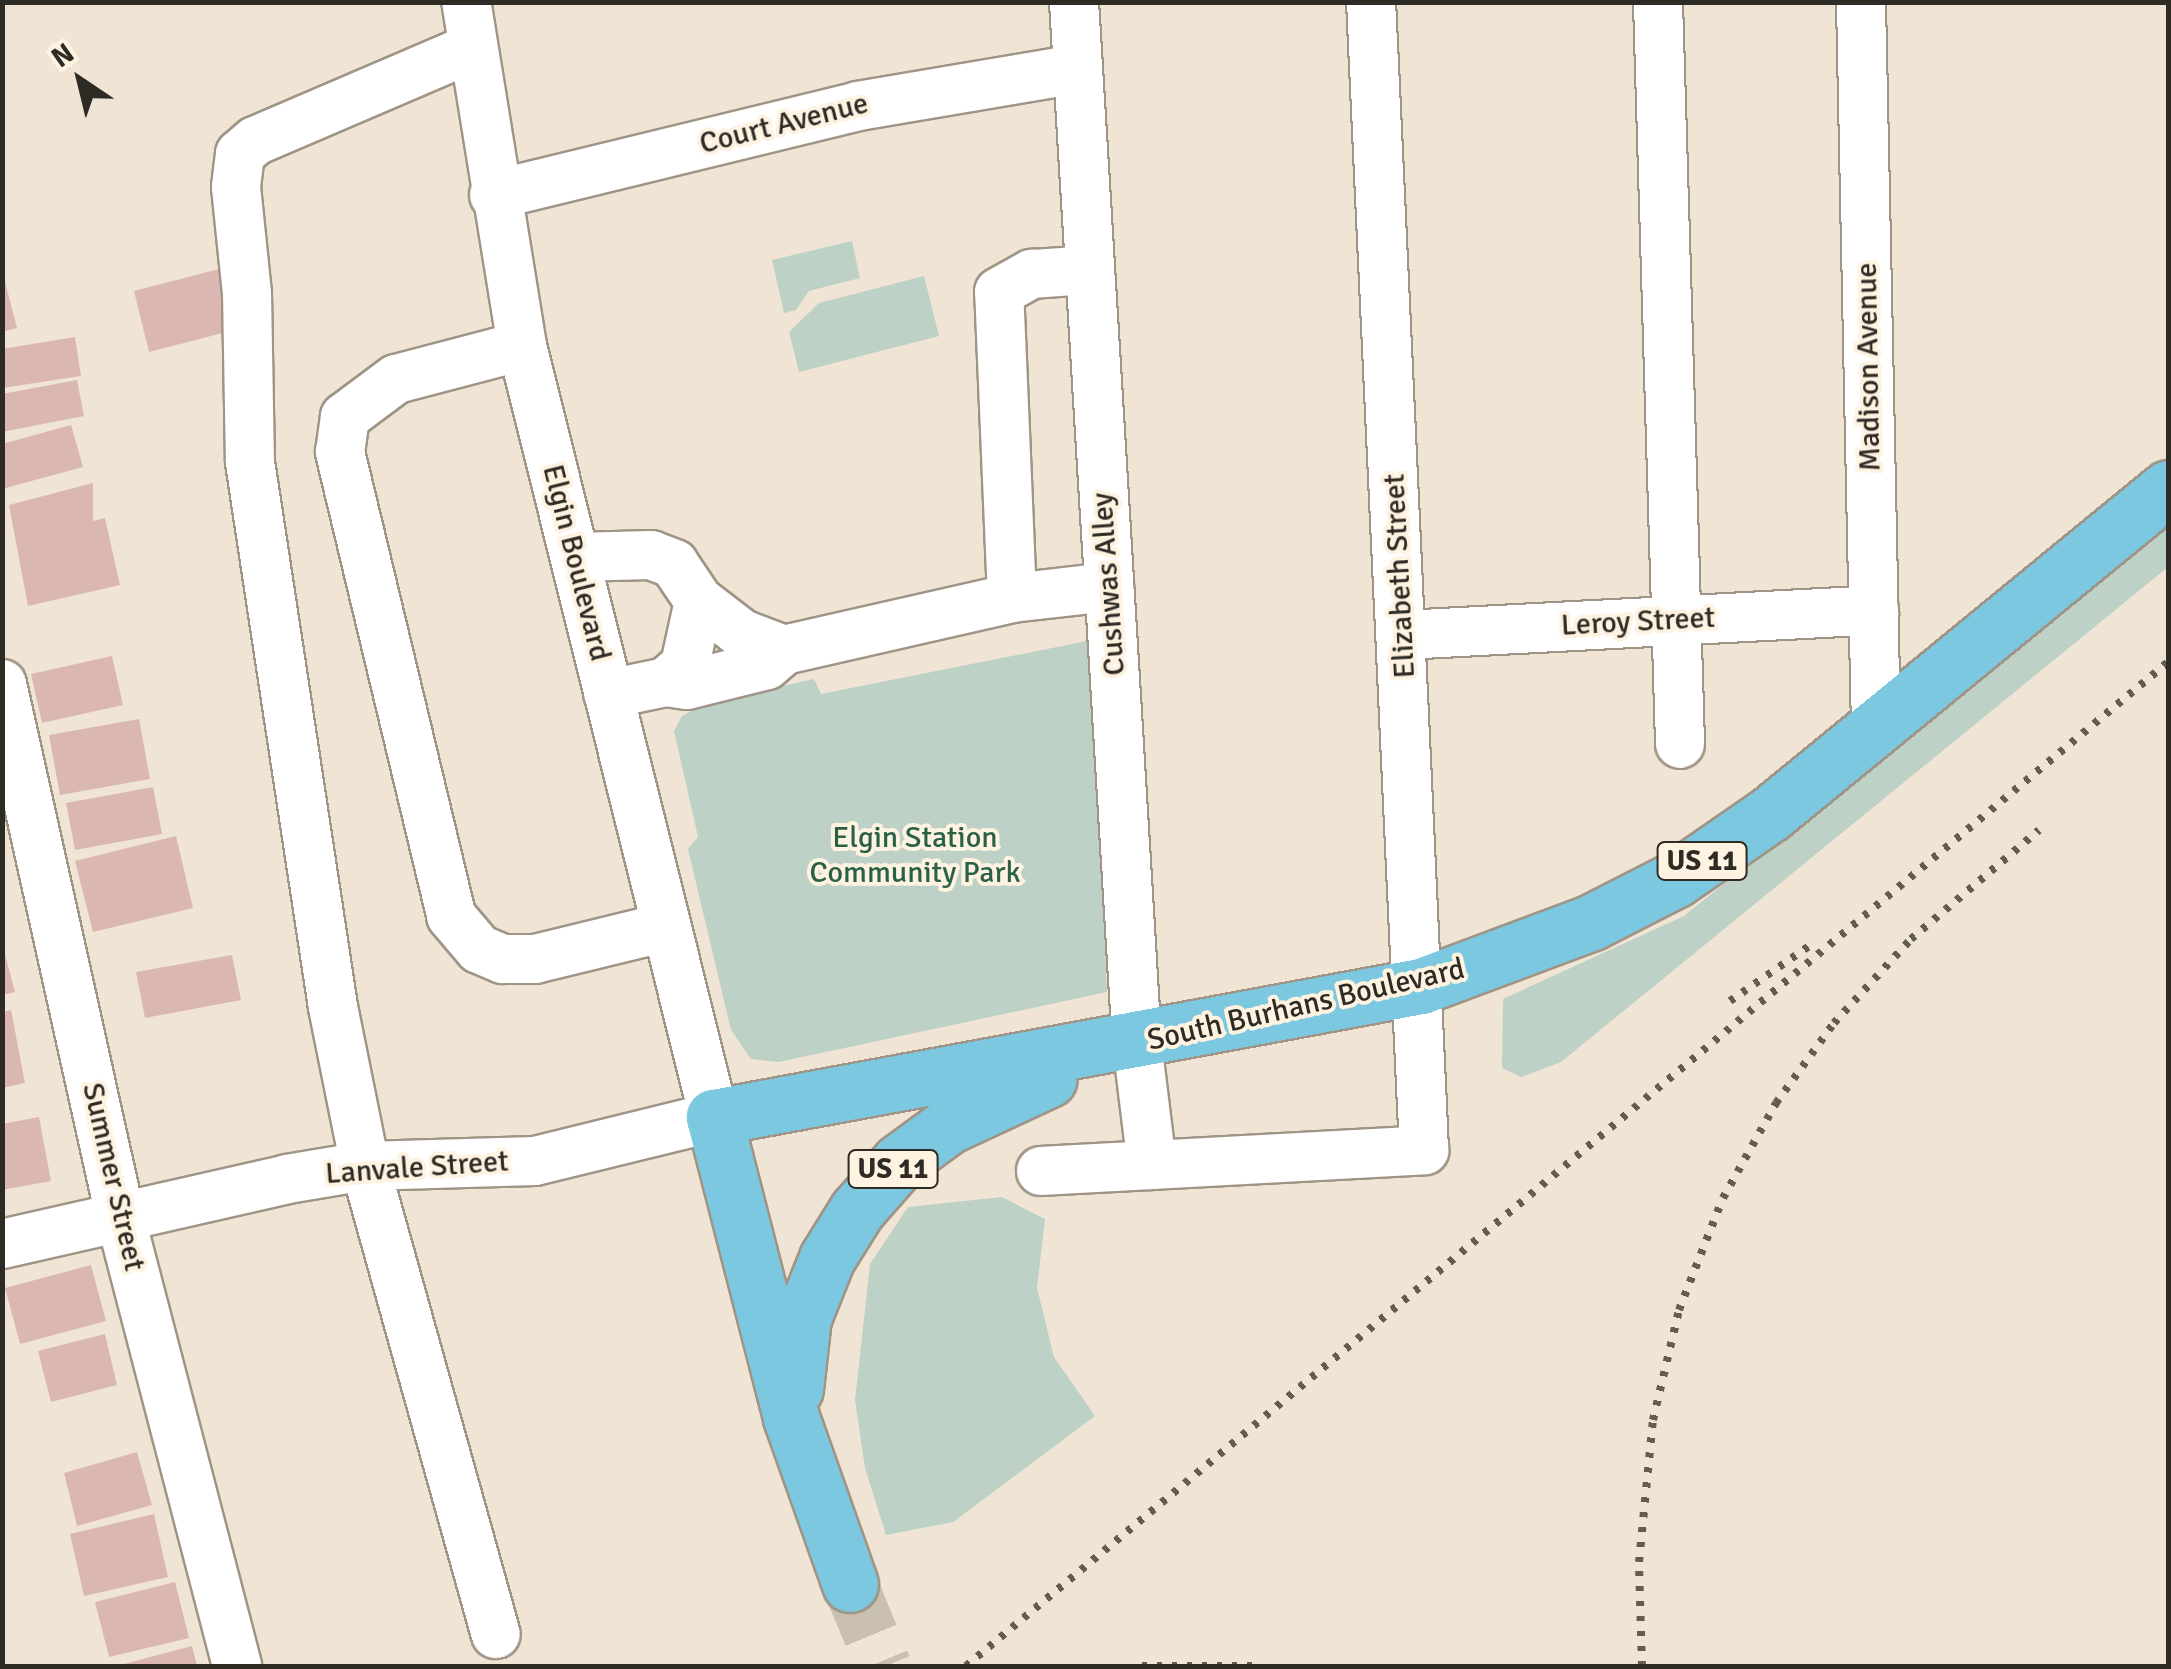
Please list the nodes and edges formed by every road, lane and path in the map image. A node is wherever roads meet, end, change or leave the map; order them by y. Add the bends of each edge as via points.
1 (1074, 2) edge
2 (1371, 2) edge
3 (1658, 2) edge
4 (1861, 2) edge
5 (469, 25) edge
6 (1078, 69) junction
7 (494, 196) junction
8 (1090, 270) junction
9 (522, 346) junction
10 (2168, 488) edge
11 (574, 558) junction
12 (1109, 587) junction
13 (1012, 598) junction
14 (699, 600) junction
15 (1874, 610) junction
16 (1676, 620) junction
17 (1403, 636) junction
18 (784, 650) junction
19 (666, 682) junction
20 (2, 684) edge
21 (608, 694) junction
22 (1876, 732) junction
23 (1680, 744) dead end
24 (666, 927) junction
25 (1421, 986) junction
26 (1137, 1043) junction
27 (714, 1117) junction
28 (1152, 1165) junction
29 (365, 1166) junction
30 (1041, 1172) dead end
31 (121, 1220) junction
32 (2, 1244) edge
33 (791, 1417) junction
34 (850, 1584) tunnel mouth
35 (496, 1634) dead end
36 (237, 1666) edge

1 - 6 street, Cushwas Alley
2 - 17 street, Elizabeth Street
3 - 16 street
4 - 15 street, Madison Avenue
5 - 7 street, Elgin Boulevard
5 - 29 street via 254,142 240,154 236,187 247,293 250,462 333,1007
6 - 7 street, Court Avenue via 858,106
6 - 8 street, Cushwas Alley
7 - 9 street, Elgin Boulevard
8 - 12 street, Cushwas Alley
8 - 13 street via 1032,274 999,292
9 - 11 street, Elgin Boulevard
9 - 24 street via 381,388 345,417 340,452 451,916 479,950 504,959 535,959
10 - 22 main road, South Burhans Boulevard / US 11
11 - 14 street via 651,555 674,564
11 - 21 street, Elgin Boulevard
12 - 13 street
12 - 26 street, Cushwas Alley
13 - 18 street
14 - 18 street via 742,634
14 - 19 street via 685,665
15 - 16 street, Leroy Street
15 - 22 street, Madison Avenue
16 - 17 street, Leroy Street
16 - 23 street
17 - 25 street, Elizabeth Street
18 - 19 street via 766,666 688,685
19 - 21 street
20 - 31 street, Summer Street
21 - 24 street, Elgin Boulevard
22 - 25 main road, South Burhans Boulevard / US 11 via 1676,879 1527,950
24 - 27 street, Elgin Boulevard
25 - 26 main road, South Burhans Boulevard / US 11
25 - 28 street, Elizabeth Street via 1424,1150
26 - 27 main road, South Burhans Boulevard / US 11
26 - 28 street, Cushwas Alley
26 - 33 main road, US 11 via 1006,1096 899,1162 827,1258 803,1318
27 - 29 street, Lanvale Street via 535,1161
27 - 33 main road, US 11
28 - 30 street
29 - 31 street, Lanvale Street
29 - 35 street
31 - 32 street, Lanvale Street
31 - 36 street, Summer Street
33 - 34 main road, US 11

